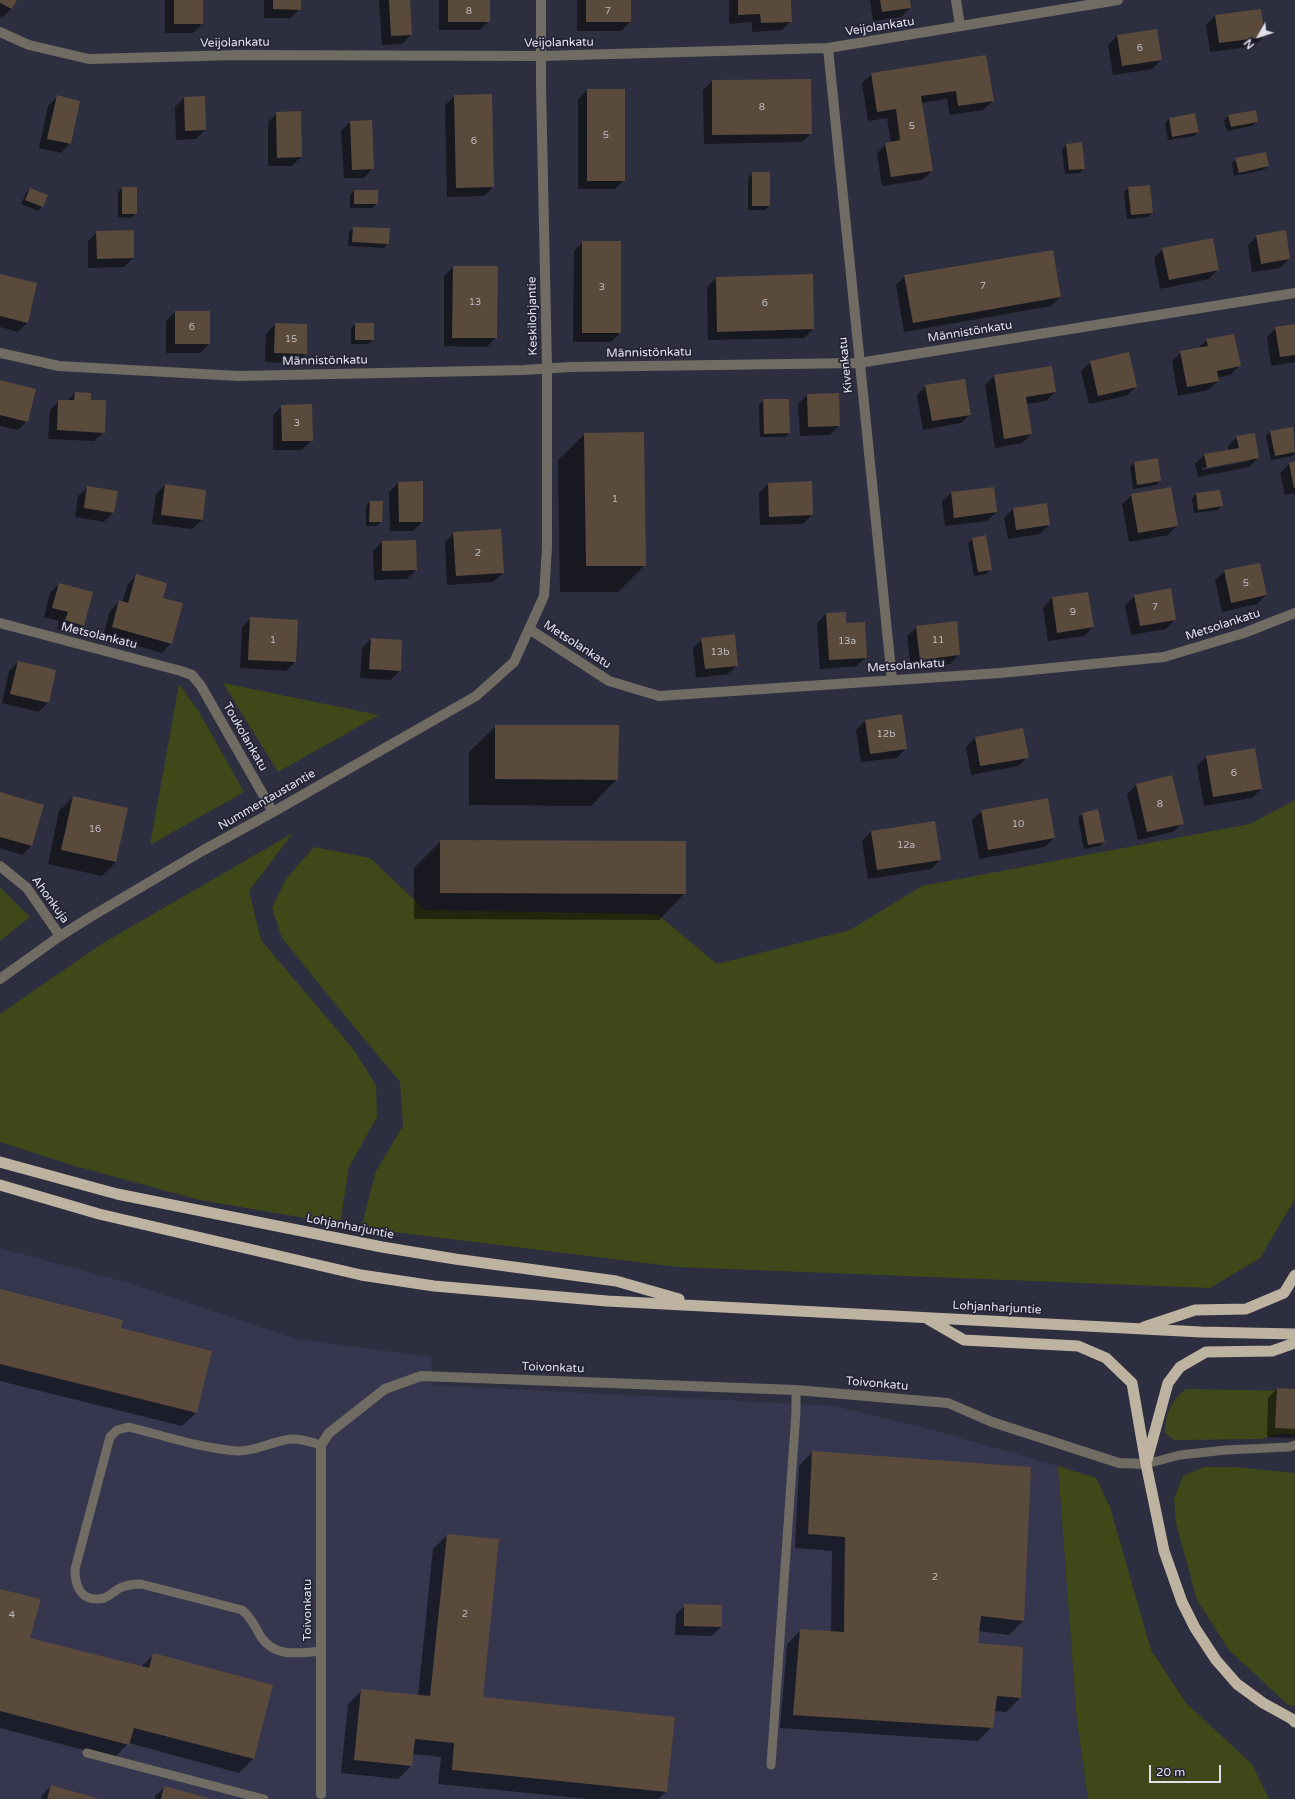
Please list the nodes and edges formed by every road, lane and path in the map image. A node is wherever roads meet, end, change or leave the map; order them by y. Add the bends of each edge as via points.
1 (540, 0) edge
2 (956, 0) edge
3 (1118, 0) edge
4 (960, 26) junction
5 (0, 32) edge
6 (828, 48) junction
7 (540, 56) junction
8 (1295, 293) edge
9 (0, 353) edge
10 (859, 363) junction
11 (547, 367) junction
12 (1295, 613) edge
13 (0, 623) edge
14 (529, 629) junction
15 (192, 675) joint
16 (892, 680) junction
17 (273, 812) junction
18 (0, 866) edge
19 (60, 936) junction
20 (0, 979) edge
21 (0, 1162) edge
22 (0, 1185) edge
23 (1295, 1275) edge
24 (697, 1304) junction
25 (923, 1317) junction
26 (1139, 1329) junction
27 (1295, 1334) edge
28 (1295, 1343) edge
29 (796, 1390) junction
30 (321, 1445) junction
31 (1293, 1448) edge
32 (1146, 1464) junction
33 (321, 1651) junction
34 (1294, 1720) edge
35 (87, 1753) dead end
36 (771, 1765) dead end
37 (319, 1797) edge
38 (264, 1799) edge

1 - 7 street, Keskilohjantie
2 - 4 street
3 - 4 street, Veijolankatu
4 - 6 street, Veijolankatu
5 - 7 street, Veijolankatu via 29,45 89,59 239,55
6 - 7 street, Veijolankatu
6 - 10 street, Kivenkatu
7 - 11 street, Keskilohjantie
8 - 10 street, Männistönkatu
9 - 11 street, Männistönkatu via 59,366 239,376 524,370
10 - 11 street, Männistönkatu
10 - 16 street, Kivenkatu
11 - 14 street, Keskilohjantie via 548,547 544,596
12 - 16 street, Metsolankatu via 1244,633 1164,657 1000,673
13 - 15 street, Metsolankatu
14 - 16 street, Metsolankatu via 609,681 659,696
14 - 17 street, Nummentaustantie via 514,662 476,696
15 - 17 street, Toukolankatu via 201,686
17 - 19 street, Nummentaustantie via 202,851
18 - 19 street, Ahonkuja via 28,888
19 - 20 street, Nummentaustantie
21 - 24 highway, Lohjanharjuntie via 124,1196 382,1247 616,1282
22 - 24 highway, Lohjanharjuntie via 99,1214 361,1275 450,1287 607,1301
23 - 26 highway via 1284,1292 1246,1309 1195,1310
24 - 25 highway, Lohjanharjuntie
25 - 26 highway, Lohjanharjuntie
25 - 32 highway via 964,1340 1078,1346 1106,1358 1132,1383
26 - 27 highway, Lohjanharjuntie
28 - 32 highway via 1272,1351 1206,1352 1180,1367 1168,1383
29 - 30 street, Toivonkatu via 421,1376 385,1390 329,1433
29 - 32 street, Toivonkatu via 948,1403 992,1422 1119,1463
29 - 36 lane
30 - 33 street, Toivonkatu
30 - 33 lane via 304,1440 286,1440 239,1451 206,1447 129,1426 117,1430 110,1438 75,1569 75,1583 80,1593 93,1599 106,1598 130,1584 141,1584 242,1610 250,1616 270,1648 294,1653
31 - 32 lane via 1226,1450 1180,1455
32 - 34 highway via 1164,1552 1182,1602 1195,1628 1216,1660 1237,1684 1263,1703
33 - 37 street, Toivonkatu
35 - 38 lane

